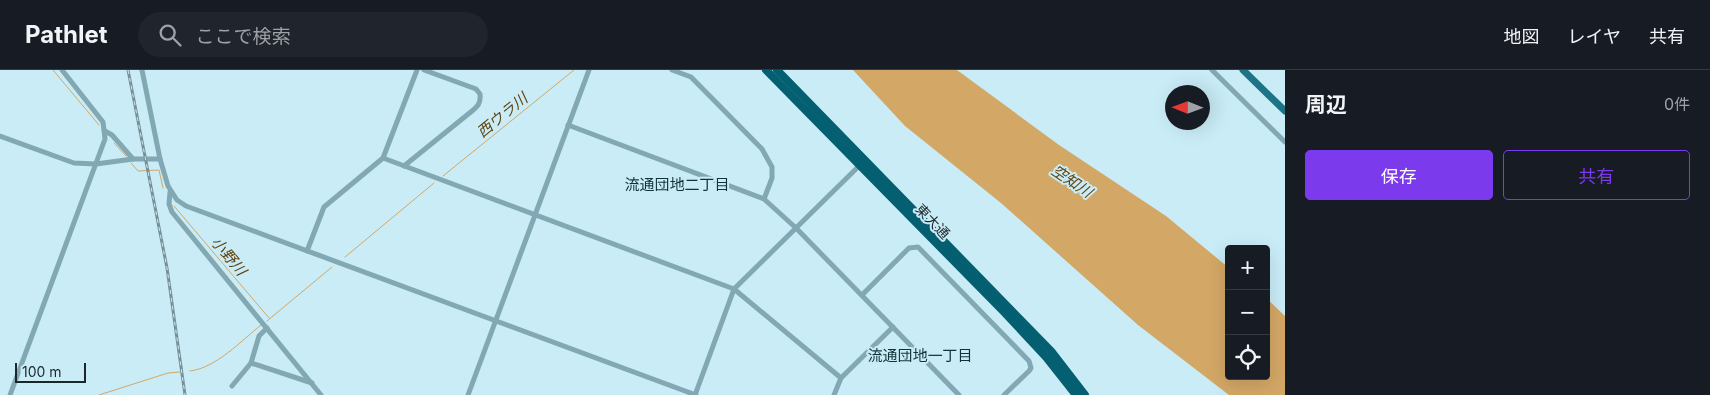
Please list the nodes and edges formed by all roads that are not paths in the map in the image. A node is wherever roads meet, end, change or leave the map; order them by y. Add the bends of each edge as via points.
1 (62, 70) edge
2 (142, 70) edge
3 (417, 70) edge
4 (424, 70) edge
5 (589, 70) edge
6 (672, 70) edge
7 (766, 70) edge
8 (776, 70) edge
9 (1212, 70) edge
10 (1243, 70) edge
11 (1285, 111) edge
12 (568, 125) junction
13 (105, 131) junction
14 (0, 136) edge
15 (1285, 142) edge
16 (383, 158) junction
17 (133, 159) junction
18 (160, 160) junction
19 (862, 163) junction
20 (96, 164) junction
21 (404, 166) junction
22 (170, 192) junction
23 (764, 199) junction
24 (535, 215) junction
25 (796, 228) junction
26 (307, 251) junction
27 (734, 289) junction
28 (862, 295) junction
29 (495, 320) junction
30 (893, 327) junction
31 (267, 328) junction
32 (251, 363) junction
33 (842, 378) junction
34 (312, 383) junction
35 (232, 386) dead end
36 (10, 395) edge
37 (321, 395) edge
38 (468, 395) edge
39 (696, 395) edge
40 (834, 395) edge
41 (959, 395) edge
42 (1004, 395) edge
43 (1076, 395) edge
44 (1084, 395) edge

1 - 13 street via 103,122
2 - 18 street
3 - 16 street
4 - 21 street via 476,90 480,94 479,105
5 - 12 street
6 - 23 street via 691,77 762,149 772,167 772,178
7 - 19 highway, 東大通
8 - 19 highway, 東大通
9 - 15 street
10 - 11 main road
12 - 23 street
12 - 24 street
13 - 17 street
13 - 20 street
14 - 20 street via 63,160
16 - 21 street
16 - 26 street via 324,207
17 - 18 street
17 - 20 street
18 - 22 street
19 - 25 street
19 - 43 highway, 東大通 via 1046,357
19 - 44 highway, 東大通 via 1051,351
20 - 36 street
21 - 24 street
22 - 26 street via 186,206
22 - 31 street via 172,212
23 - 25 street
24 - 27 street
24 - 29 street
25 - 27 street
25 - 28 street
26 - 29 street
27 - 33 street
27 - 39 street
28 - 30 street
28 - 42 street via 909,248 918,247 1029,361 1029,371
29 - 38 street
29 - 39 street
30 - 33 street
30 - 41 street
31 - 32 street via 260,336
31 - 34 street
32 - 34 street
32 - 35 street
33 - 40 street
34 - 37 street

